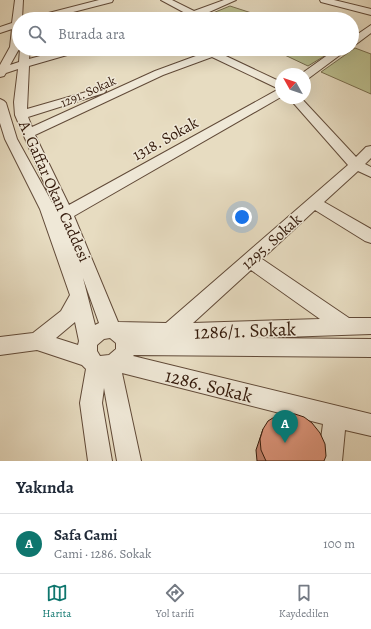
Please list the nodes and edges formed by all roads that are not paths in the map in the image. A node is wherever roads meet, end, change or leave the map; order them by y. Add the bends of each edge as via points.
1 (19, 0) edge
2 (108, 0) edge
3 (166, 0) edge
4 (232, 0) edge
5 (324, 0) edge
6 (18, 12) edge
7 (63, 12) edge
8 (189, 12) edge
9 (202, 12) edge
10 (371, 12) edge
11 (12, 26) edge
12 (371, 28) edge
13 (0, 30) edge
14 (359, 37) edge
15 (12, 53) edge
16 (24, 56) edge
17 (52, 56) edge
18 (197, 56) edge
19 (218, 56) edge
20 (334, 56) edge
21 (23, 64) junction
22 (311, 72) edge
23 (0, 73) edge
24 (159, 74) junction
25 (275, 83) edge
26 (275, 95) edge
27 (0, 103) edge
28 (301, 104) edge
29 (21, 115) junction
30 (28, 133) junction
31 (371, 150) edge
32 (364, 169) edge
33 (315, 203) junction
34 (66, 213) junction
35 (371, 237) edge
36 (250, 260) junction
37 (79, 295) junction
38 (371, 326) edge
39 (346, 327) junction
40 (170, 332) junction
41 (37, 341) junction
42 (0, 346) edge
43 (371, 348) edge
44 (107, 349) junction
45 (335, 416) junction
46 (371, 425) edge
47 (100, 461) edge
48 (129, 461) edge
49 (330, 461) edge

1 - 6 street
2 - 7 street
3 - 8 street
4 - 9 street
5 - 10 street
11 - 13 street
12 - 14 street
15 - 23 street
16 - 21 street, A. Gaffar Okan Caddesi
17 - 21 street
18 - 24 street, 1291. Sokak
19 - 25 street
20 - 22 street
21 - 23 street
21 - 29 street, A. Gaffar Okan Caddesi
24 - 29 street, 1291. Sokak
24 - 30 street, 1291. Sokak
26 - 34 street, 1318. Sokak
27 - 37 street, A. Gaffar Okan Caddesi via 11,139 48,209
28 - 32 street
29 - 30 street, A. Gaffar Okan Caddesi
30 - 34 street, A. Gaffar Okan Caddesi
31 - 32 street, 1295. Sokak
32 - 33 street, 1295. Sokak
33 - 35 street
33 - 36 street, 1295. Sokak
34 - 44 street, A. Gaffar Okan Caddesi via 89,270
36 - 39 street
36 - 40 street, 1295. Sokak
37 - 41 street via 70,317
37 - 44 street, A. Gaffar Okan Caddesi
38 - 39 street, 1286/1. Sokak
39 - 40 street, 1286/1. Sokak
40 - 44 street, 1286/1. Sokak
41 - 42 street
41 - 44 street
43 - 44 street, 1286/1. Sokak
44 - 45 street, 1286. Sokak
44 - 47 street, A. Gaffar Okan Caddesi via 91,402
44 - 48 street, A. Gaffar Okan Caddesi
45 - 46 street, 1286. Sokak
45 - 49 street

